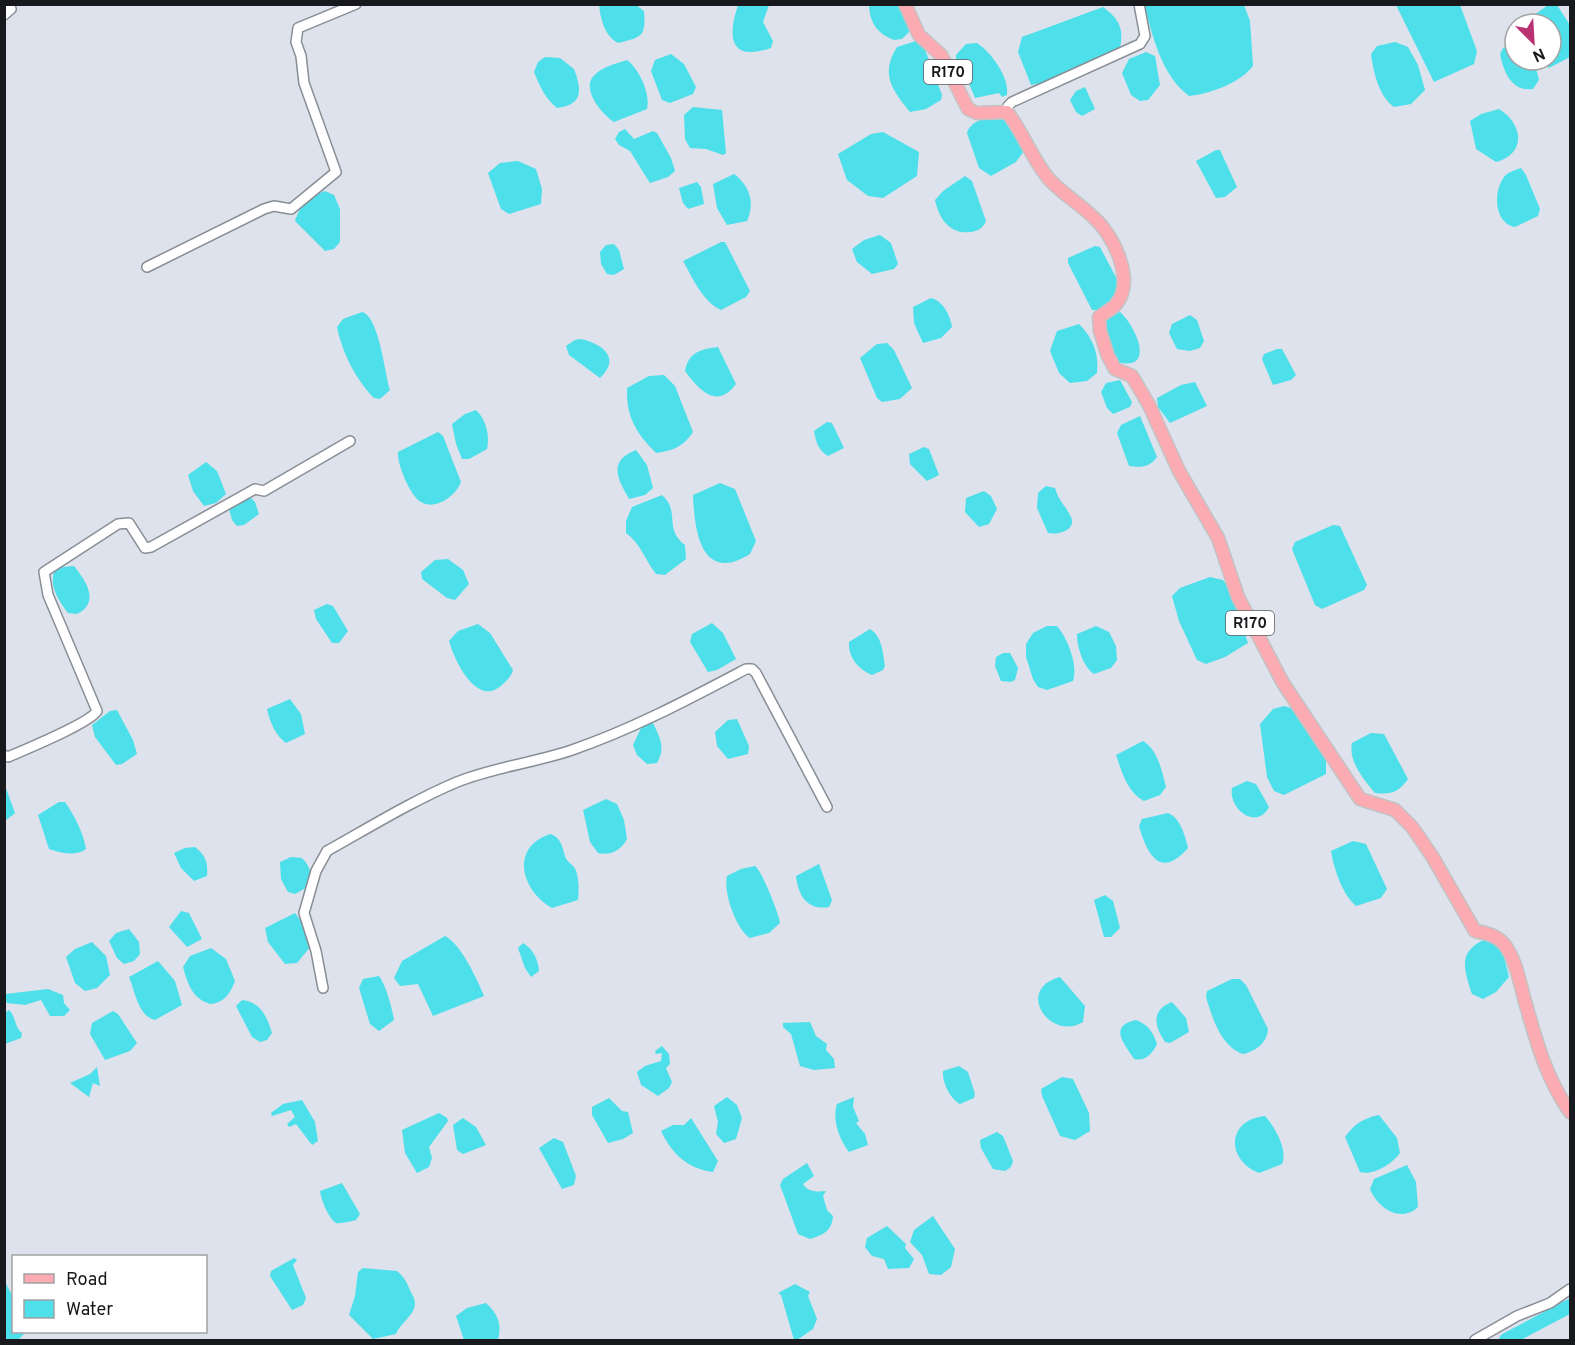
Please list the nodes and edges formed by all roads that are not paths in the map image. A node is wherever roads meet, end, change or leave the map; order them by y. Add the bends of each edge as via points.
1 (9, 4) edge
2 (356, 4) edge
3 (904, 4) edge
4 (1138, 4) edge
5 (4, 15) edge
6 (1007, 112) junction
7 (147, 267) dead end
8 (350, 441) dead end
9 (4, 755) edge
10 (827, 807) dead end
11 (323, 988) dead end
12 (1570, 1112) edge
13 (1570, 1289) edge
14 (1475, 1341) edge

1 - 5 street
2 - 7 street via 298,28 295,35 304,83 336,172 291,209 264,209
3 - 6 main road, R170 via 919,34 941,55 968,109 977,113
4 - 6 street via 1145,36 1140,44 1012,102
6 - 12 main road, R170 via 1048,179 1095,218 1117,251 1124,274 1123,290 1116,304 1099,317 1108,356 1115,369 1132,376 1149,405 1179,471 1218,538 1238,597 1268,658 1360,800 1395,810 1432,856 1475,931 1493,935 1504,944 1518,974 1544,1066
8 - 9 street via 264,492 255,489 151,547 145,548 129,524 118,524 44,572 48,596 97,711 37,745 8,757
10 - 11 street via 756,672 746,669 620,732 569,751 459,781 327,850 316,871 304,913
13 - 14 street

